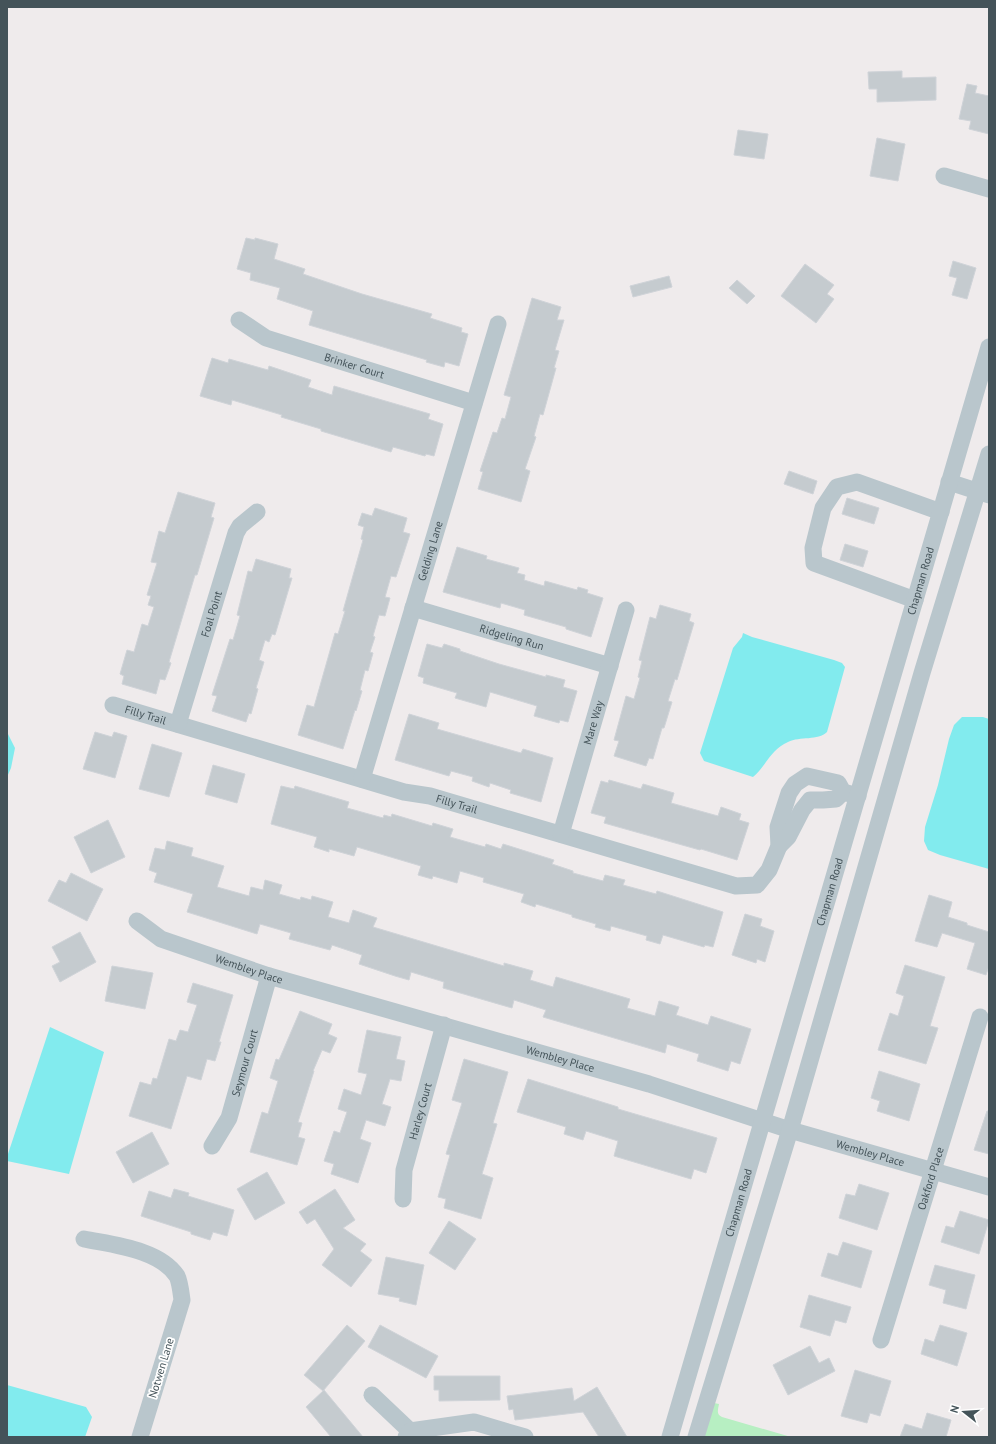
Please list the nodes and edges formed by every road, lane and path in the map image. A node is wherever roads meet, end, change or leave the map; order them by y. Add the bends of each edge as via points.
1 (944, 176) dead end
2 (989, 189) edge
3 (238, 320) dead end
4 (498, 324) dead end
5 (989, 347) edge
6 (474, 403) junction
7 (989, 454) edge
8 (949, 482) junction
9 (984, 493) edge
10 (257, 512) dead end
11 (941, 512) junction
12 (915, 600) junction
13 (413, 608) junction
14 (626, 610) dead end
15 (610, 666) junction
16 (113, 705) dead end
17 (178, 724) junction
18 (807, 776) junction
19 (362, 779) junction
20 (851, 794) junction
21 (810, 800) junction
22 (561, 834) junction
23 (779, 846) junction
24 (137, 921) dead end
25 (269, 976) junction
26 (980, 1017) dead end
27 (444, 1025) junction
28 (763, 1121) junction
29 (790, 1130) junction
30 (212, 1146) dead end
31 (932, 1170) junction
32 (989, 1187) edge
33 (403, 1199) dead end
34 (84, 1239) dead end
35 (881, 1340) dead end
36 (372, 1395) dead end
37 (408, 1434) edge
38 (140, 1437) edge
39 (525, 1437) edge
40 (670, 1437) edge
41 (696, 1437) edge

1 - 2 street
3 - 6 street, Brinker Court via 266,338
4 - 6 street, Gelding Lane
5 - 8 street, Chapman Road
6 - 13 street, Gelding Lane
7 - 9 street
8 - 9 street
8 - 11 street, Chapman Road
9 - 29 street via 920,681
10 - 17 street, Foal Point via 240,526 236,533
11 - 12 street, Chapman Road
11 - 12 street via 857,482 837,487 823,508 813,548 814,563
12 - 20 street, Chapman Road
13 - 15 street, Ridgeling Run
13 - 19 street, Gelding Lane
14 - 15 street, Mare Way
15 - 22 street, Mare Way
16 - 17 street, Filly Trail
17 - 19 street, Filly Trail
18 - 20 street via 838,782
18 - 21 street
18 - 23 street via 795,784 789,793 778,827
19 - 22 street, Filly Trail
20 - 21 street via 836,799
20 - 28 street, Chapman Road
21 - 23 street via 788,837
22 - 23 street, Filly Trail via 736,886 757,885 769,870
24 - 25 street, Wembley Place via 161,939
25 - 27 street, Wembley Place
25 - 30 street, Seymour Court via 229,1118
26 - 31 street, Oakford Place
27 - 28 street, Wembley Place via 649,1084
27 - 33 street, Harley Court via 404,1170
28 - 29 street, Wembley Place
28 - 40 street, Chapman Road
29 - 31 street, Wembley Place
29 - 41 street
31 - 32 street, Wembley Place
31 - 35 street, Oakford Place
34 - 38 street, Notwen Lane via 150,1255 164,1263 177,1277 182,1300
36 - 37 street
37 - 39 street via 474,1422

